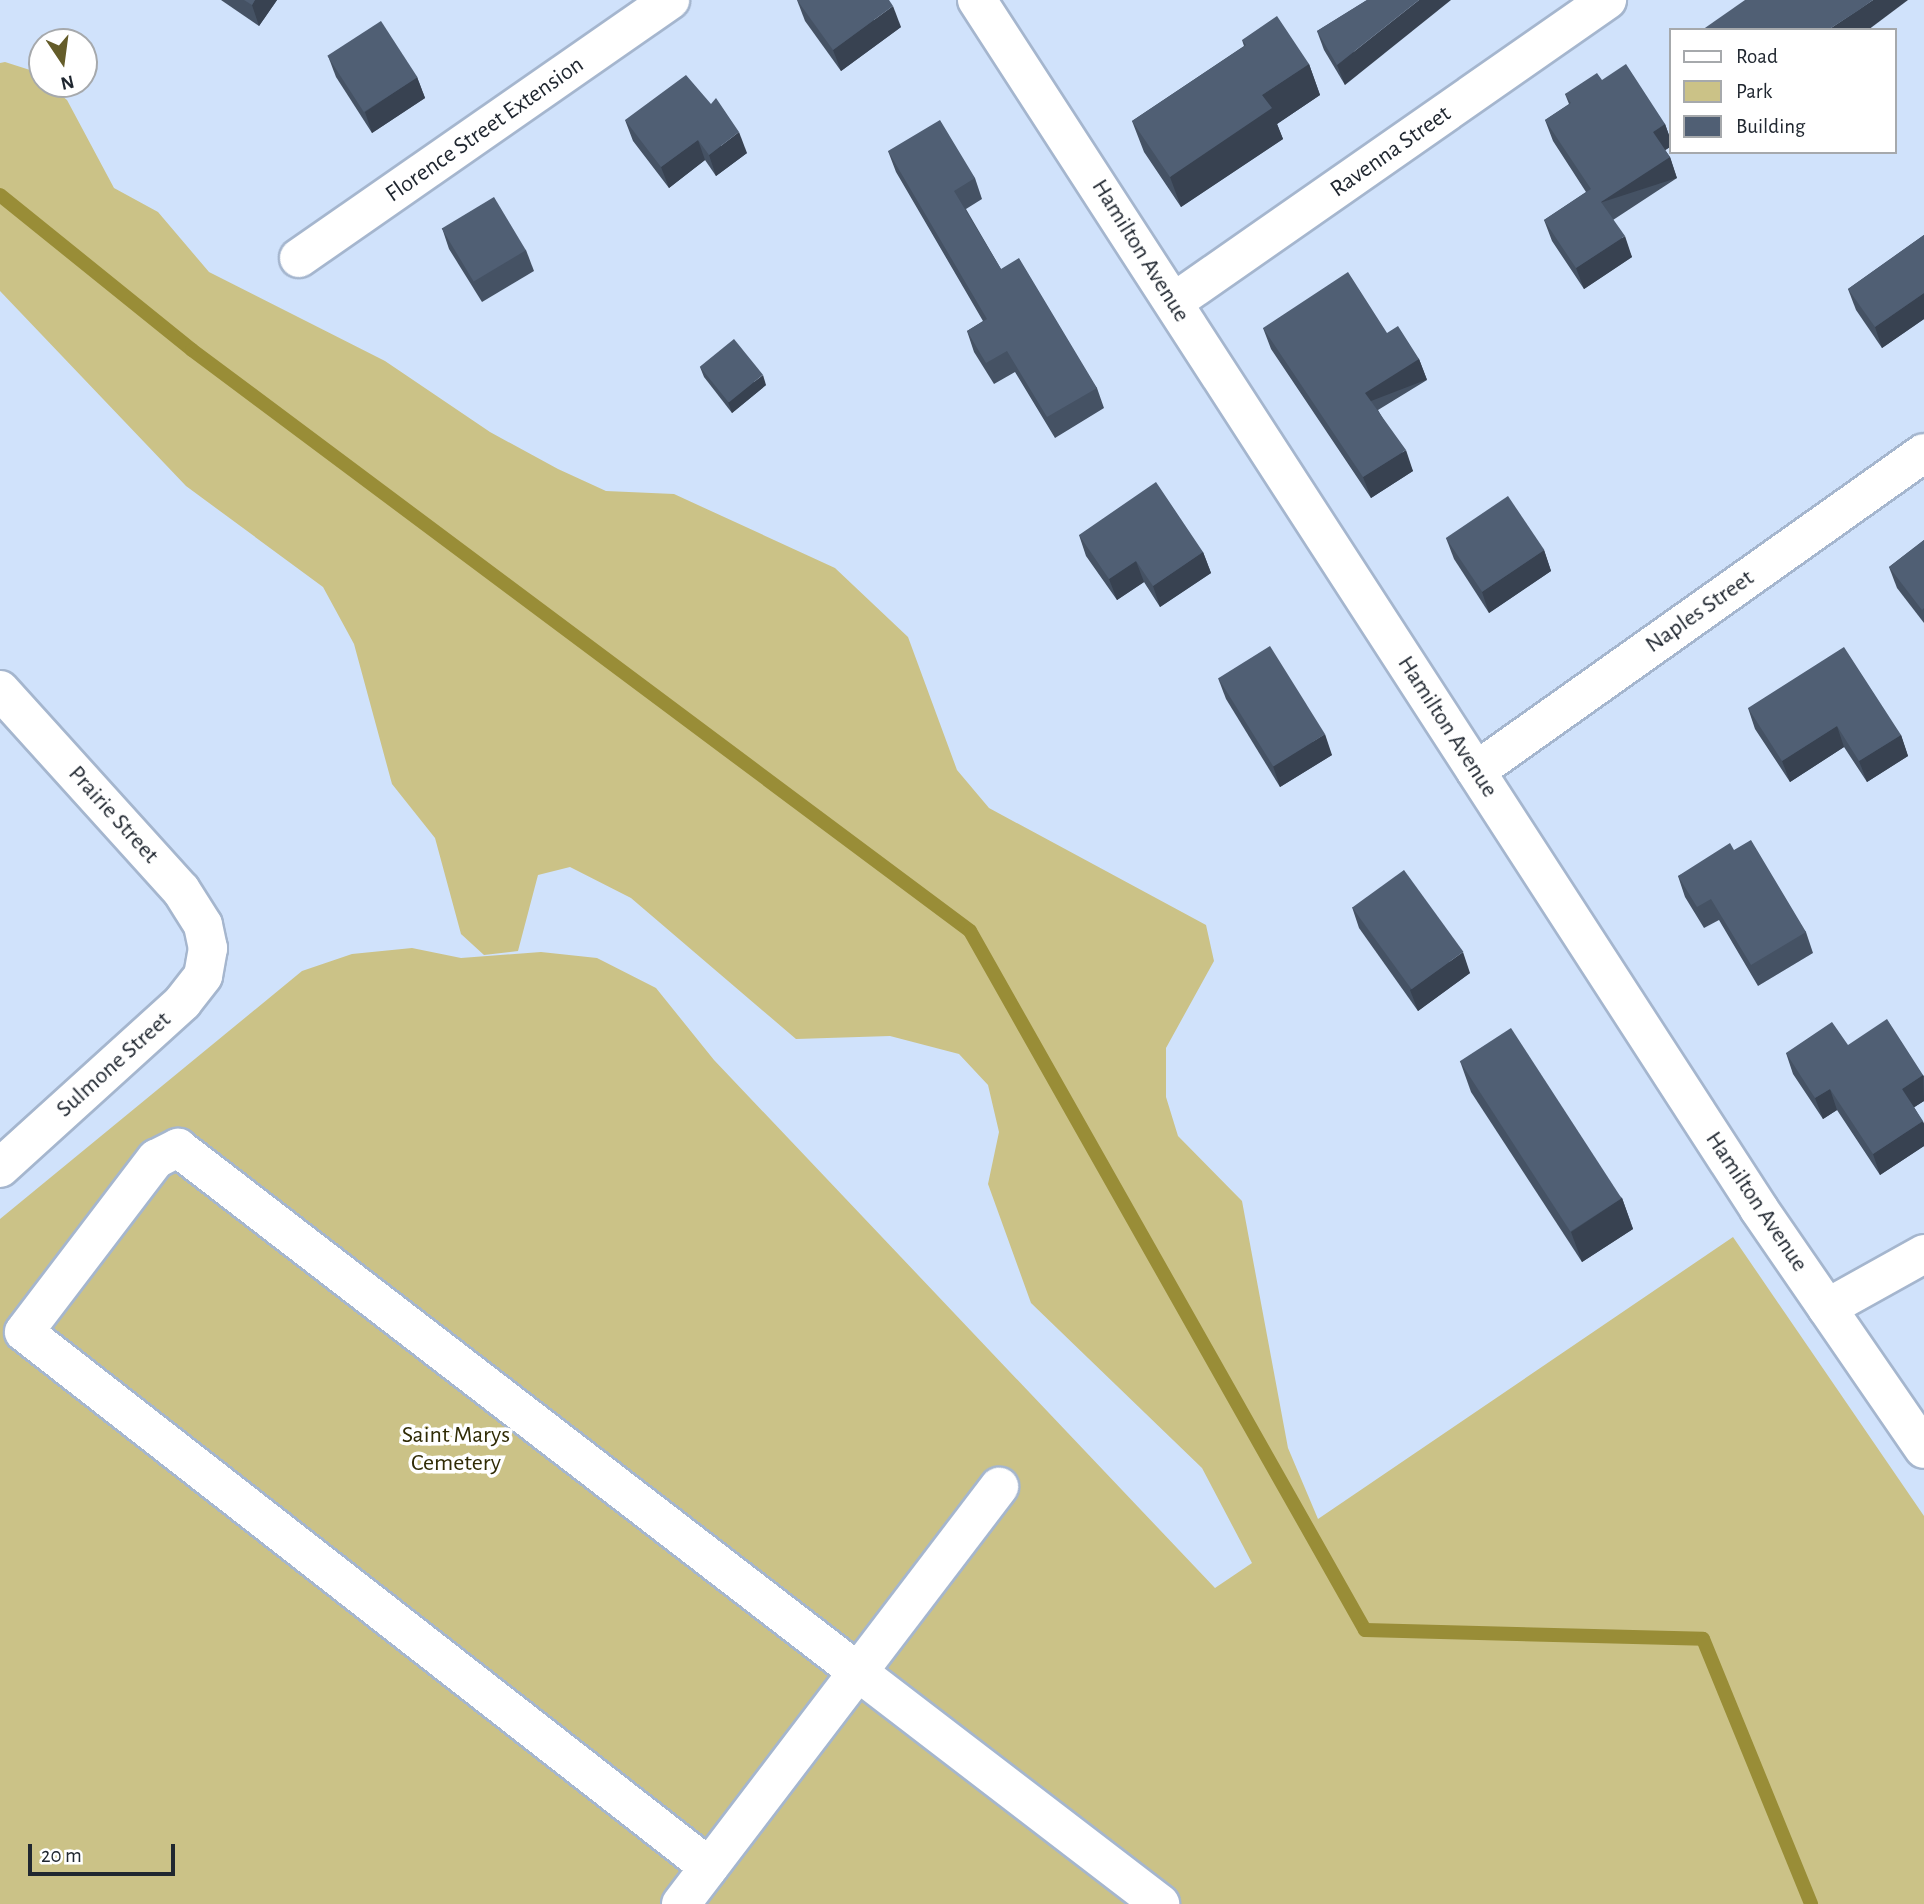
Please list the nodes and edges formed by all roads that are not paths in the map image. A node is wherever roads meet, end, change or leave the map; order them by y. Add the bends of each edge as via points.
1 (670, 0) edge
2 (977, 0) edge
3 (1607, 0) edge
4 (299, 258) dead end
5 (1174, 302) junction
6 (1924, 453) edge
7 (0, 690) edge
8 (1476, 772) junction
9 (208, 950) joint
10 (0, 1168) edge
11 (1924, 1254) edge
12 (1827, 1308) junction
13 (12, 1322) edge
14 (1921, 1440) edge
15 (999, 1487) dead end
16 (858, 1672) junction
17 (709, 1867) junction
18 (681, 1904) edge
19 (1160, 1904) edge

1 - 4 street, Florence Street Extension
2 - 5 street, Hamilton Avenue
3 - 5 street, Ravenna Street
5 - 8 street, Hamilton Avenue
6 - 8 street, Naples Street
7 - 9 street, Prairie Street via 181,890 203,925
8 - 12 street, Hamilton Avenue
9 - 10 street, Sulmone Street via 203,976 183,1002
11 - 12 street
12 - 14 street, Hamilton Avenue
13 - 16 street via 156,1160 178,1148
13 - 17 street
15 - 16 street
16 - 17 street
16 - 19 street
17 - 18 street

